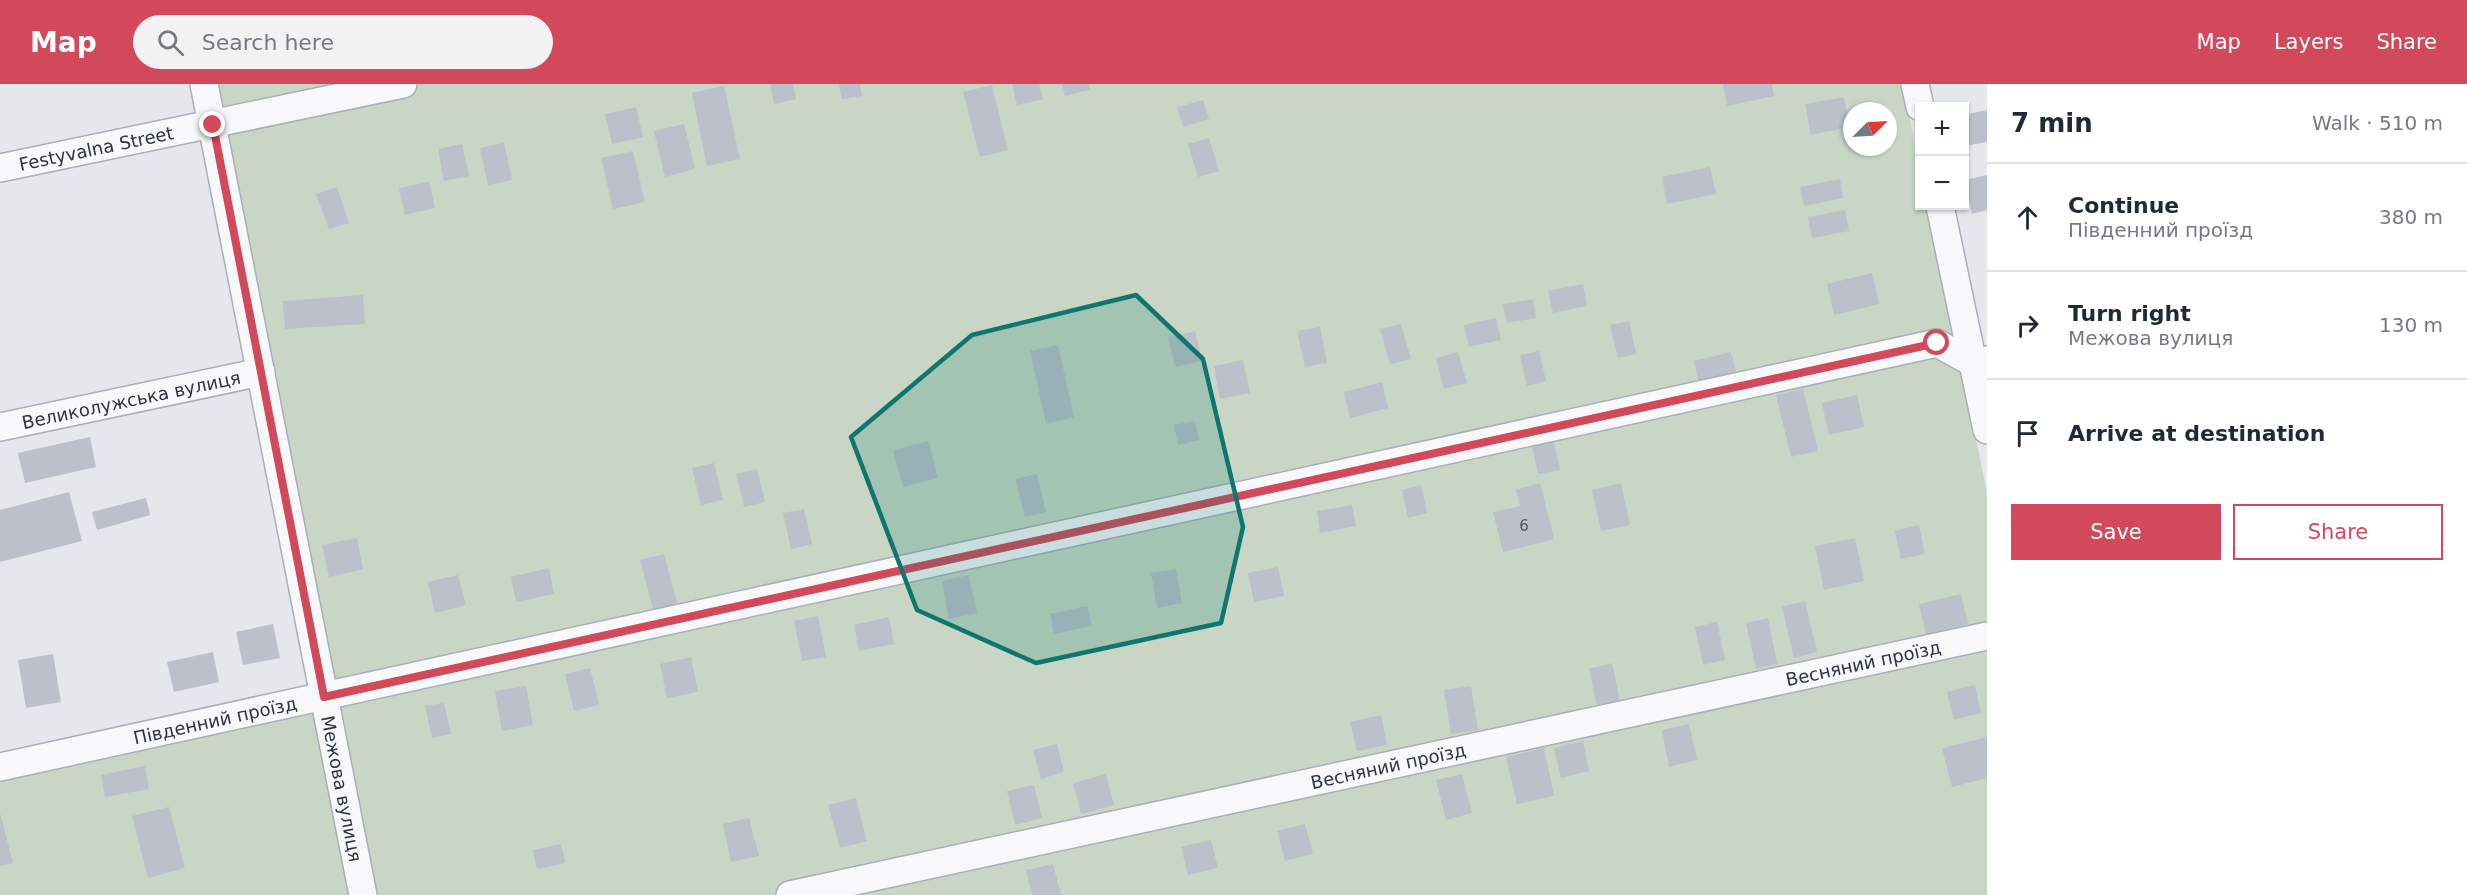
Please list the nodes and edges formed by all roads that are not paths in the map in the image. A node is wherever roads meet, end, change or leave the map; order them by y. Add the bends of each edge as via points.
1 (204, 84) edge
2 (403, 84) edge
3 (1915, 84) edge
4 (1919, 102) edge
5 (213, 125) junction
6 (0, 168) edge
7 (1941, 210) edge
8 (1980, 361) edge
9 (261, 372) junction
10 (0, 427) edge
11 (1987, 430) edge
12 (1987, 636) edge
13 (324, 697) junction
14 (0, 767) edge
15 (363, 895) edge
16 (790, 895) edge

1 - 5 street, Межова вулиця
2 - 5 street, Festyvalna Street
3 - 4 street
5 - 6 street, Festyvalna Street
5 - 9 street, Межова вулиця
7 - 8 street
8 - 11 street
8 - 13 street, Південний проїзд via 1937,343
9 - 10 street, Великолужська вулиця
9 - 13 street, Межова вулиця
12 - 16 street, Весняний проїзд
13 - 14 street, Південний проїзд
13 - 15 street, Межова вулиця

